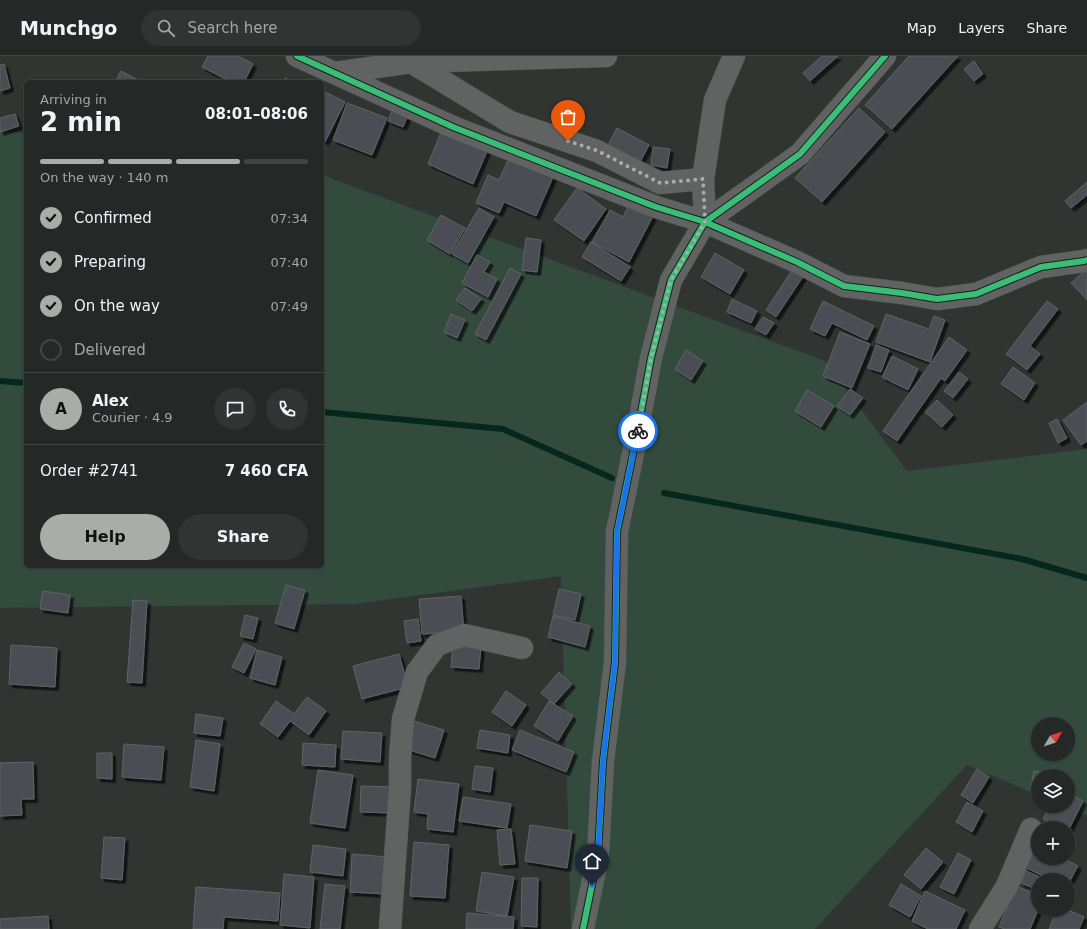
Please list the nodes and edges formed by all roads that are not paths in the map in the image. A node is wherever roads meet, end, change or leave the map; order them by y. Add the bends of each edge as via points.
1 (297, 56) edge
2 (606, 56) edge
3 (734, 56) edge
4 (885, 56) edge
5 (411, 62) junction
6 (335, 74) junction
7 (703, 179) junction
8 (705, 222) junction
9 (1087, 260) edge
10 (522, 648) dead end
11 (1031, 829) dead end
12 (390, 929) edge
13 (583, 929) edge
14 (980, 929) edge

1 - 6 street
2 - 5 street
3 - 7 street via 715,100
4 - 8 street via 800,154
5 - 6 street
5 - 7 street via 510,122 598,151 660,183
6 - 8 street via 453,127 656,207
7 - 8 street
8 - 9 street via 797,262 844,286 937,299 976,294 1041,267
8 - 13 street via 671,280 651,358 617,532 615,662 603,761 598,855
10 - 12 street via 464,635 437,645 417,672 403,719
11 - 14 street via 1007,886

